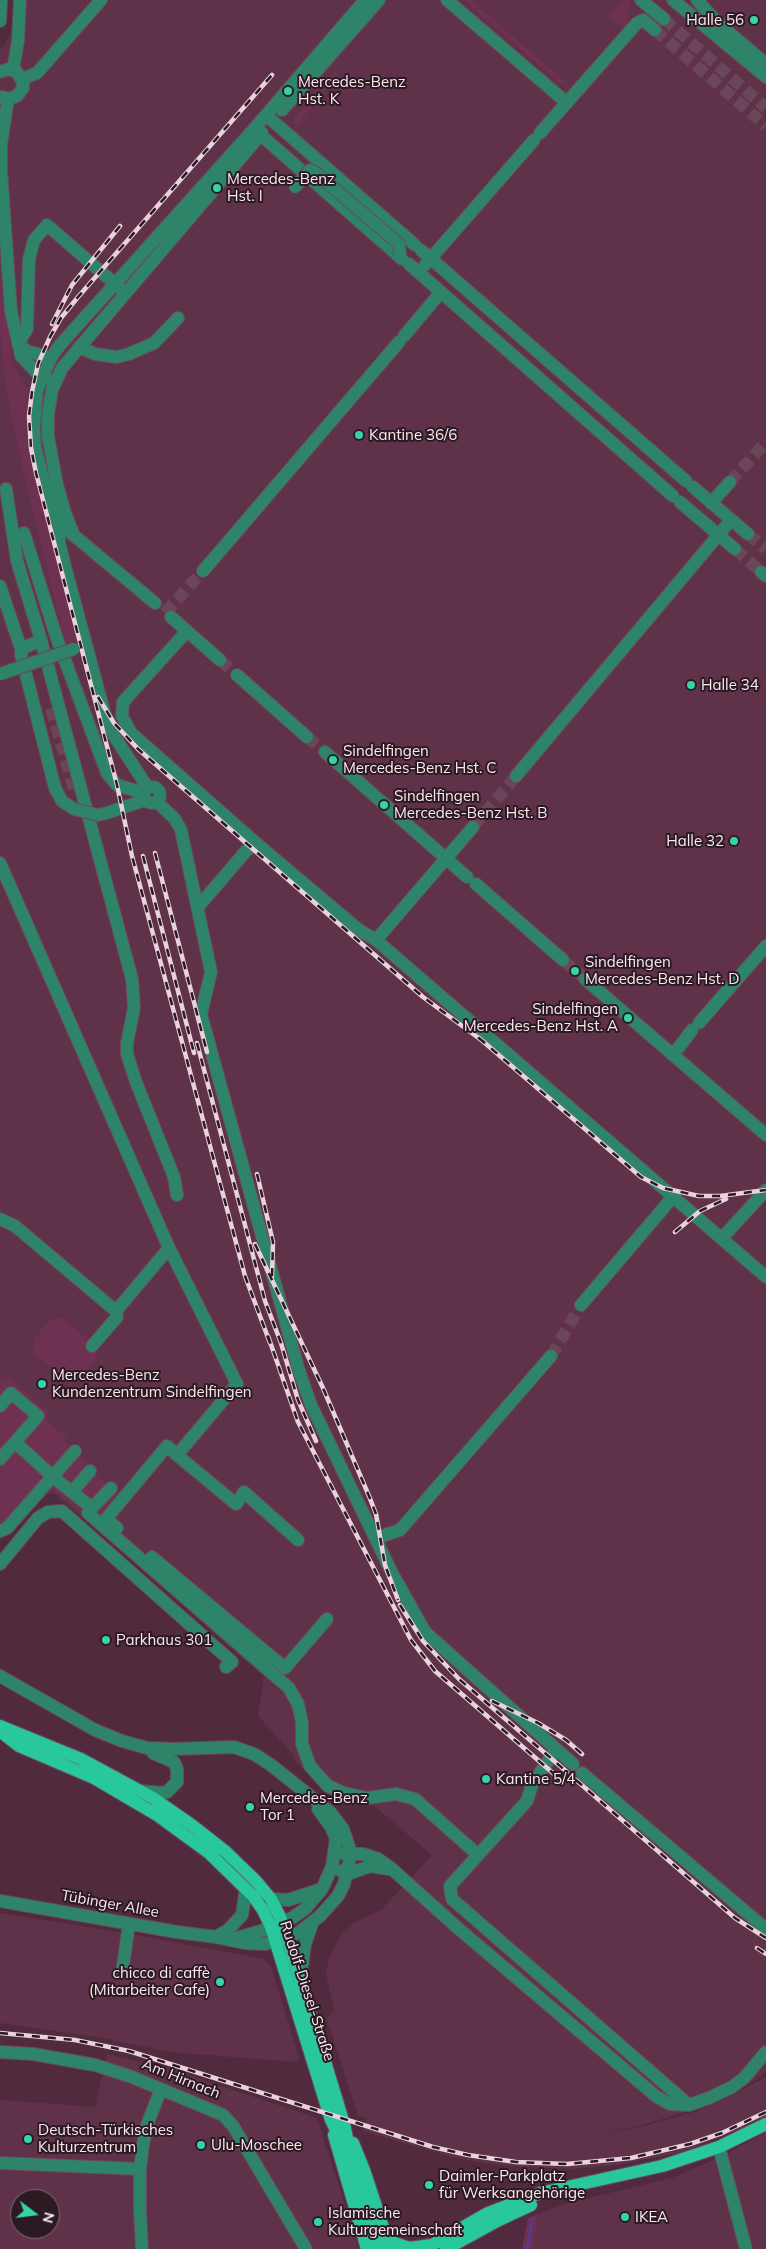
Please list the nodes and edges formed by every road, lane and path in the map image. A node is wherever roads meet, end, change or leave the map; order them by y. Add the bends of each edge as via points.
1 (1, 0) edge
2 (20, 0) edge
3 (101, 0) edge
4 (365, 0) edge
5 (379, 0) edge
6 (447, 0) edge
7 (641, 0) edge
8 (674, 0) edge
9 (697, 0) edge
10 (664, 20) tunnel mouth
11 (0, 21) edge
12 (715, 27) junction
13 (655, 30) tunnel mouth
14 (766, 64) edge
15 (12, 74) edge
16 (766, 77) edge
17 (4, 97) edge
18 (567, 103) junction
19 (270, 118) junction
20 (258, 131) junction
21 (295, 187) dead end
22 (422, 251) junction
23 (407, 263) junction
24 (121, 289) junction
25 (442, 292) junction
26 (178, 318) dead end
27 (18, 344) junction
28 (79, 347) junction
29 (51, 358) junction
30 (42, 377) junction
31 (56, 382) junction
32 (730, 482) tunnel mouth
33 (6, 489) dead end
34 (711, 503) junction
35 (731, 520) junction
36 (59, 523) junction
37 (24, 533) dead end
38 (73, 533) junction
39 (748, 534) tunnel mouth
40 (718, 535) junction
41 (735, 549) tunnel mouth
42 (203, 571) tunnel mouth
43 (0, 586) edge
44 (155, 603) dead end
45 (171, 618) dead end
46 (187, 631) junction
47 (41, 640) junction
48 (80, 647) junction
49 (21, 648) junction
50 (220, 660) tunnel mouth
51 (48, 671) junction
52 (0, 674) edge
53 (237, 675) tunnel mouth
54 (51, 708) tunnel mouth
55 (308, 737) tunnel mouth
56 (325, 752) tunnel mouth
57 (171, 770) junction
58 (516, 776) tunnel mouth
59 (151, 794) junction
60 (473, 827) tunnel mouth
61 (256, 843) junction
62 (448, 858) junction
63 (0, 863) edge
64 (198, 907) junction
65 (376, 940) junction
66 (766, 946) edge
67 (563, 960) tunnel mouth
68 (585, 979) tunnel mouth
69 (673, 1055) junction
70 (766, 1135) edge
71 (766, 1190) edge
72 (177, 1195) dead end
73 (672, 1198) junction
74 (0, 1220) edge
75 (722, 1238) junction
76 (169, 1248) junction
77 (766, 1277) edge
78 (581, 1305) tunnel mouth
79 (116, 1311) junction
80 (92, 1346) dead end
81 (551, 1356) tunnel mouth
82 (0, 1406) edge
83 (15, 1442) junction
84 (75, 1451) dead end
85 (177, 1455) junction
86 (0, 1459) edge
87 (90, 1470) dead end
88 (53, 1477) junction
89 (110, 1488) dead end
90 (72, 1492) junction
91 (92, 1508) junction
92 (0, 1531) edge
93 (376, 1538) junction
94 (298, 1540) dead end
95 (0, 1564) edge
96 (328, 1619) dead end
97 (226, 1667) dead end
98 (0, 1676) edge
99 (0, 1726) edge
100 (0, 1731) edge
101 (147, 1748) junction
102 (556, 1749) junction
103 (141, 1791) junction
104 (308, 1794) junction
105 (335, 1853) junction
106 (351, 1853) junction
107 (477, 1854) junction
108 (332, 1867) junction
109 (392, 1869) junction
110 (348, 1874) junction
111 (246, 1888) junction
112 (322, 1889) junction
113 (271, 1899) junction
114 (0, 1901) edge
115 (129, 1924) junction
116 (312, 1924) junction
117 (277, 1925) junction
118 (766, 1929) edge
119 (216, 1937) junction
120 (282, 1939) junction
121 (230, 1940) junction
122 (122, 1973) dead end
123 (300, 1982) junction
124 (0, 2052) edge
125 (766, 2052) edge
126 (161, 2089) junction
127 (688, 2106) junction
128 (338, 2122) junction
129 (766, 2124) edge
130 (719, 2147) junction
131 (0, 2163) edge
132 (140, 2169) junction
133 (576, 2185) junction
134 (385, 2246) edge
135 (428, 2247) edge
136 (142, 2249) edge
137 (306, 2249) edge
138 (367, 2249) edge
139 (446, 2249) edge
140 (746, 2249) edge

1 - 11 street
2 - 15 street
3 - 15 street via 37,73
4 - 19 street
5 - 19 street
6 - 18 street
7 - 10 street
8 - 12 street
9 - 12 street
12 - 14 street
12 - 16 street
13 - 18 street via 643,20 637,23
15 - 17 street via 23,88 17,96
17 - 27 street via 1,170 11,311
18 - 22 street
19 - 20 street
19 - 22 street
20 - 23 street
20 - 24 street
21 - 23 street, bridge via 310,170 316,172 399,244
22 - 23 street
22 - 34 street
23 - 25 street
24 - 27 street via 47,225 34,240 29,259 27,329
24 - 28 street
24 - 29 street
25 - 40 street
25 - 42 street
26 - 28 street via 164,334 142,350 116,357 95,354
27 - 29 street via 27,351
27 - 30 street via 21,356
28 - 31 street via 62,368
29 - 30 street
30 - 31 street
30 - 36 street via 35,409 36,448 49,504
31 - 38 street via 48,414 48,436 62,504
32 - 34 street
33 - 47 street via 17,561
34 - 35 street
35 - 39 street
35 - 40 street
36 - 38 street
36 - 48 street via 59,542
37 - 59 street via 57,638 107,773 117,785
38 - 44 street
40 - 41 street
40 - 58 street
43 - 49 street
45 - 46 street
46 - 50 street
46 - 57 street via 123,702 122,716 131,733
47 - 49 street
47 - 51 street
48 - 52 street, bridge
48 - 59 street via 111,729
49 - 59 street, bridge via 62,801 74,810 98,815
51 - 54 street
51 - 72 street via 132,979 135,997 127,1054 174,1177
53 - 55 street
56 - 62 street
57 - 59 street
57 - 61 street
59 - 64 street via 181,830
60 - 62 street
61 - 64 street
61 - 65 street via 359,930
62 - 65 street
62 - 67 street
63 - 76 street
64 - 93 street via 211,972 201,1014 299,1371 325,1438
65 - 73 street
66 - 69 street
68 - 69 street
69 - 70 street
71 - 75 street
73 - 75 street
73 - 78 street
74 - 79 street via 16,1226
75 - 77 street
76 - 79 street
76 - 85 street via 237,1384
79 - 80 street via 117,1317
81 - 93 street via 400,1530
82 - 83 street via 11,1393 38,1416
83 - 86 street
83 - 88 street
84 - 88 street
85 - 94 street via 236,1504 244,1492
85 - 96 street via 167,1446 106,1519 285,1668
87 - 90 street
88 - 90 street
88 - 92 street via 7,1528
89 - 91 street
90 - 91 street
91 - 107 street via 88,1514 289,1688 298,1704 302,1744 310,1766 328,1786 367,1798 396,1794 415,1799
93 - 102 street via 425,1632
95 - 97 street via 38,1518 48,1512 62,1512 81,1534 173,1616 232,1662
98 - 101 street via 94,1730
99 - 103 main road, Rudolf-Diesel-Straße via 68,1753
100 - 111 main road, Rudolf-Diesel-Straße via 19,1746 86,1774 138,1803 193,1840
101 - 103 street via 174,1762 178,1775 177,1782 167,1792
101 - 104 street via 234,1747 254,1754
102 - 107 street via 532,1785 527,1801
102 - 118 street
103 - 113 main road, Rudolf-Diesel-Straße via 219,1846
104 - 105 street via 331,1827 336,1839
104 - 106 street via 339,1822
105 - 106 street
105 - 108 street
106 - 109 street via 378,1859
106 - 110 street
107 - 127 street via 450,1886 452,1900
108 - 110 street
108 - 112 street
109 - 110 street via 370,1866
109 - 127 street via 657,2097 670,2104
110 - 116 street via 338,1896
111 - 117 main road, Rudolf-Diesel-Straße
111 - 119 street via 242,1915
112 - 113 street via 288,1900
112 - 117 street via 305,1909
113 - 117 main road, Rudolf-Diesel-Straße
114 - 115 street, Tübinger Allee
115 - 119 street, Tübinger Allee
115 - 122 street
116 - 120 street
116 - 123 street via 305,1944
117 - 120 main road, Rudolf-Diesel-Straße
117 - 121 street
119 - 121 street, Tübinger Allee
120 - 121 street, Tübinger Allee via 256,1944
120 - 123 main road, Rudolf-Diesel-Straße
120 - 128 main road, Rudolf-Diesel-Straße
123 - 128 main road, Rudolf-Diesel-Straße
124 - 126 street, Am Hirnach via 67,2059 132,2077
125 - 127 street via 732,2087
126 - 132 street via 147,2125
126 - 137 street, Am Hirnach via 228,2119
128 - 134 main road, Rudolf-Diesel-Straße
128 - 134 main road, Rudolf-Diesel-Straße via 364,2170
128 - 138 main road via 342,2169
129 - 130 main road
130 - 133 main road via 660,2166
130 - 140 street
131 - 132 street
132 - 136 street
133 - 135 main road via 540,2193 501,2208
133 - 139 main road via 497,2221
134 - 135 main road

